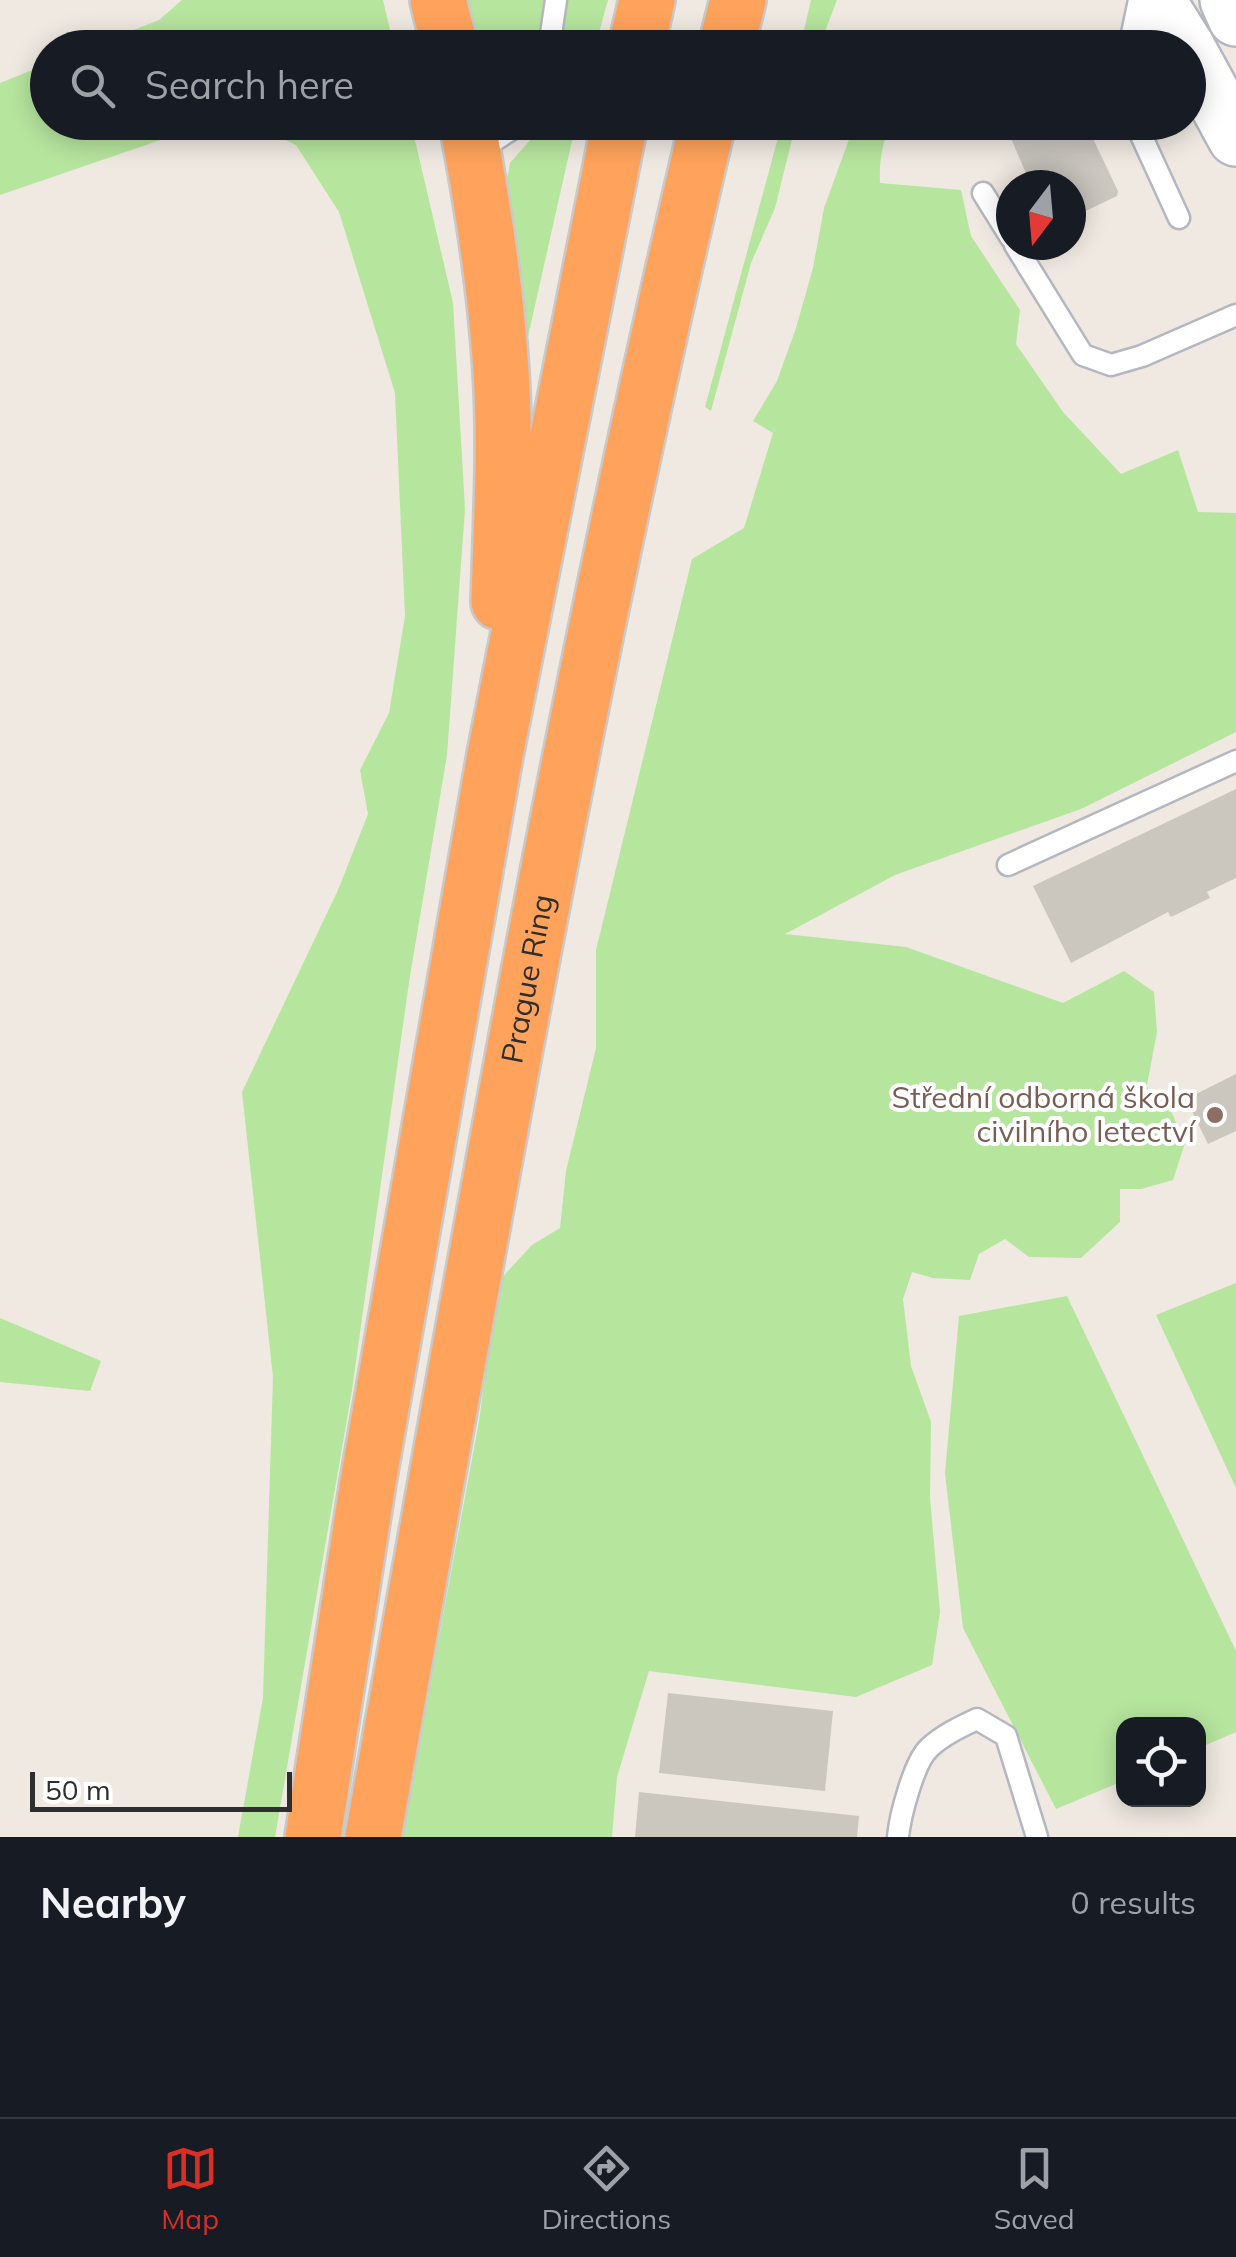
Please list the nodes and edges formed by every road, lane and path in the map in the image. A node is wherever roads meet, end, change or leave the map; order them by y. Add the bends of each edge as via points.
1 (438, 0) edge
2 (556, 0) edge
3 (647, 0) edge
4 (738, 0) edge
5 (1139, 0) edge
6 (1157, 0) edge
7 (1228, 0) edge
8 (1236, 18) edge
9 (446, 30) edge
10 (552, 30) edge
11 (640, 30) edge
12 (730, 30) edge
13 (1133, 30) edge
14 (1176, 30) edge
15 (1206, 82) edge
16 (1236, 138) edge
17 (470, 140) edge
18 (616, 140) edge
19 (704, 140) edge
20 (1144, 140) edge
21 (983, 192) dead end
22 (996, 213) edge
23 (1179, 218) dead end
24 (1024, 260) edge
25 (1236, 315) edge
26 (495, 755) junction
27 (1236, 761) edge
28 (1008, 864) dead end
29 (312, 1837) edge
30 (373, 1837) edge
31 (898, 1837) edge
32 (1037, 1837) edge

1 - 9 highway
2 - 10 lane
3 - 11 highway
4 - 12 highway
5 - 13 lane
6 - 14 main road
7 - 8 main road
15 - 16 main road
17 - 26 highway via 501,374
18 - 26 highway
19 - 30 highway, Prague Ring via 591,644
20 - 23 lane
21 - 22 lane
24 - 25 lane via 1083,355 1111,364
26 - 29 highway
27 - 28 lane
31 - 32 lane via 925,1751 976,1719 1006,1736

